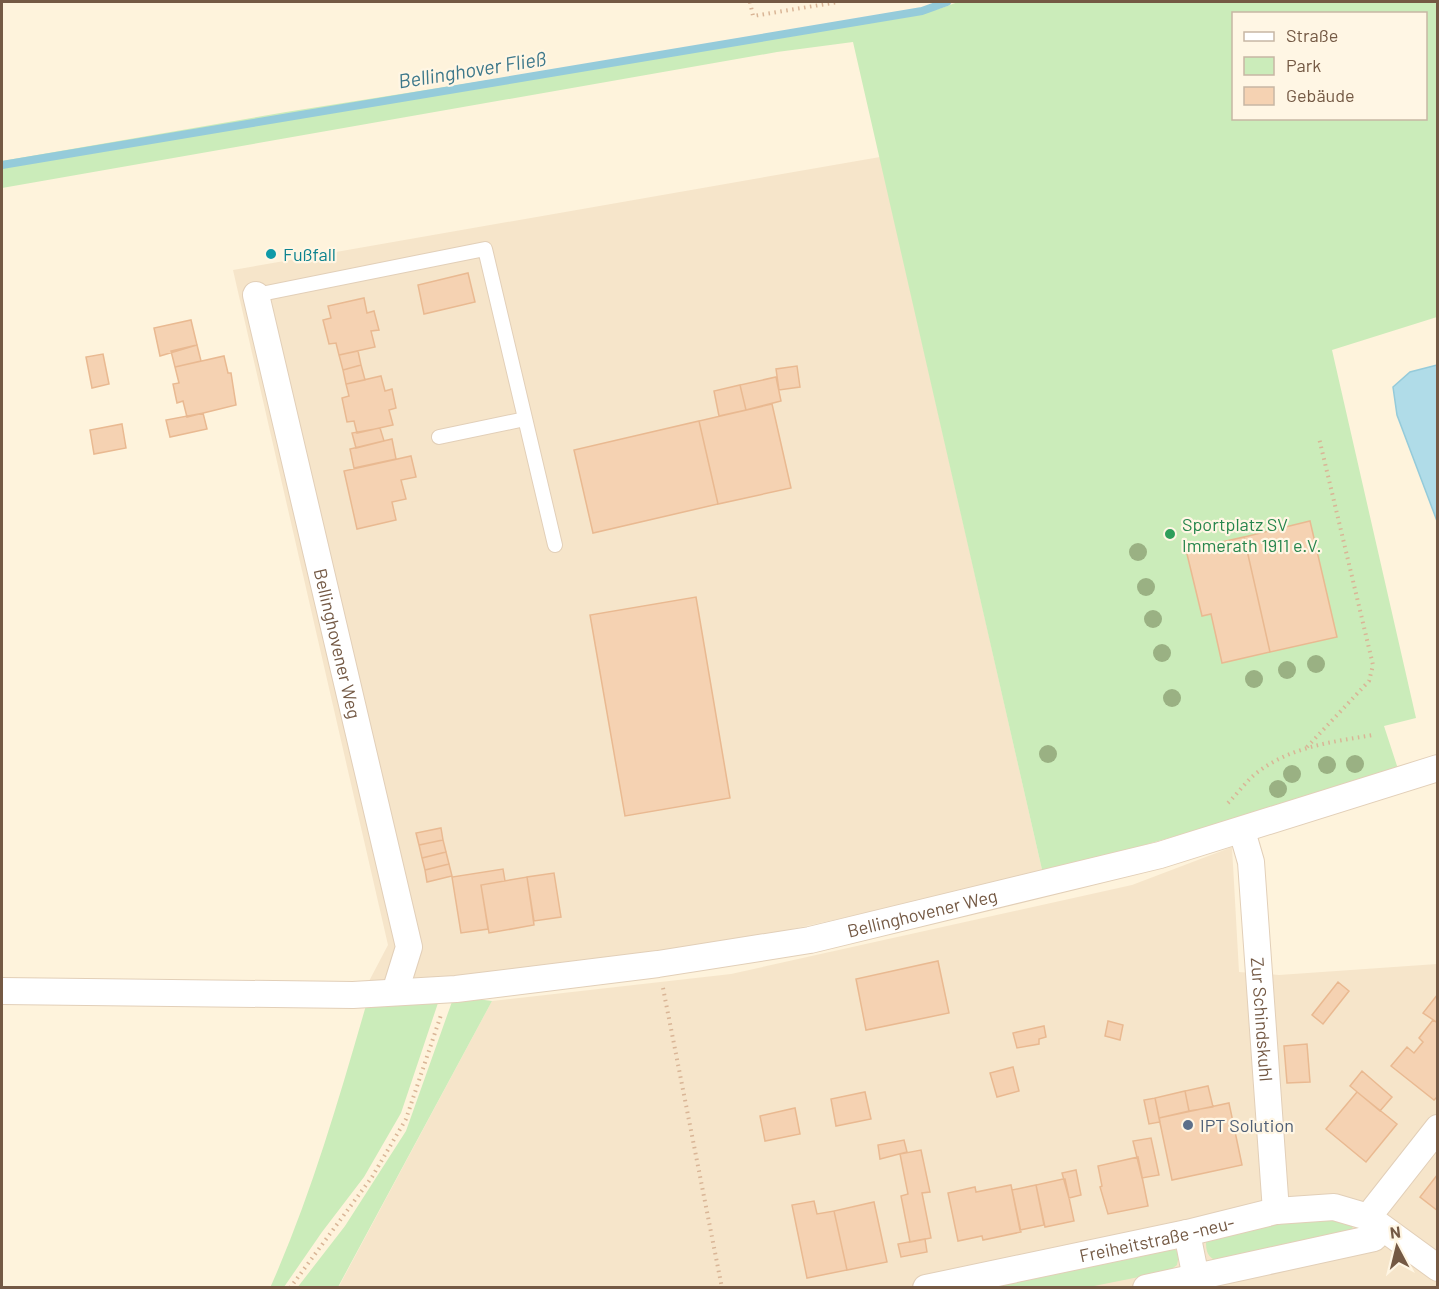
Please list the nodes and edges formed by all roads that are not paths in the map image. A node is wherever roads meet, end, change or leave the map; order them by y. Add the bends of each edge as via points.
1 (256, 295) joint
2 (525, 419) junction
3 (439, 436) dead end
4 (555, 545) dead end
5 (1437, 768) edge
6 (1242, 831) junction
7 (2, 991) edge
8 (395, 992) junction
9 (1437, 1128) edge
10 (1276, 1211) junction
11 (1375, 1222) junction
12 (1187, 1233) junction
13 (1437, 1268) edge
14 (1197, 1282) edge
15 (926, 1287) edge
16 (1146, 1287) edge

1 - 2 lane via 485,249
1 - 8 street, Bellinghovener Weg via 409,947
2 - 3 lane
2 - 4 lane
5 - 6 street, Bellinghovener Weg
6 - 8 street, Bellinghovener Weg via 1160,855 810,940 658,964 456,989
6 - 10 street, Zur Schindskuhl via 1251,862
7 - 8 street, Bellinghovener Weg via 341,995
9 - 11 street
10 - 11 street, Freiheitstraße -neu- via 1334,1207
10 - 12 street, Freiheitstraße -neu-
11 - 13 street, Freiheitstraße -neu-
11 - 14 street via 1374,1238
12 - 14 street
12 - 15 street, Freiheitstraße -neu-
14 - 16 street

